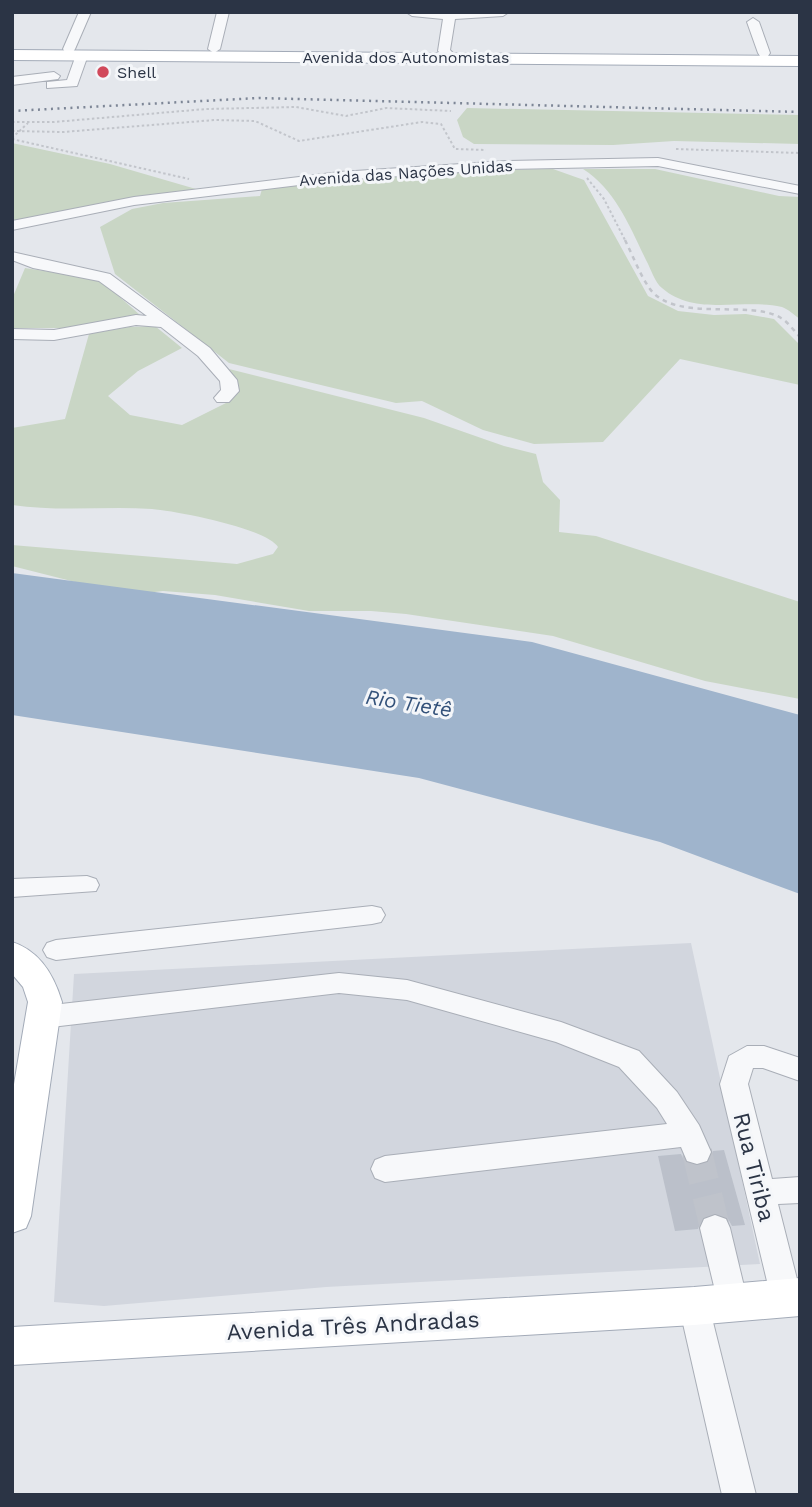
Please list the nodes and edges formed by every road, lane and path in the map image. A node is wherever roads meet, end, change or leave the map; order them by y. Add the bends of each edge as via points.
1 (85, 12) edge
2 (223, 12) edge
3 (412, 12) edge
4 (503, 12) edge
5 (450, 14) edge
6 (752, 22) dead end
7 (12, 48) edge
8 (214, 49) junction
9 (71, 53) junction
10 (764, 53) junction
11 (448, 54) junction
12 (800, 54) edge
13 (12, 55) edge
14 (800, 61) edge
15 (12, 80) edge
16 (52, 84) junction
17 (451, 110) dead end
18 (12, 122) edge
19 (28, 123) junction
20 (12, 131) edge
21 (20, 131) junction
22 (12, 139) edge
23 (666, 149) dead end
24 (495, 150) dead end
25 (800, 153) edge
26 (562, 164) junction
27 (224, 190) junction
28 (800, 190) edge
29 (15, 225) edge
30 (14, 260) edge
31 (166, 323) junction
32 (12, 334) edge
33 (800, 337) edge
34 (223, 398) dead end
35 (87, 885) dead end
36 (12, 888) edge
37 (372, 915) dead end
38 (33, 958) edge
39 (43, 1017) junction
40 (800, 1070) edge
41 (385, 1169) dead end
42 (800, 1190) edge
43 (761, 1192) junction
44 (12, 1216) edge
45 (715, 1228) tunnel mouth
46 (793, 1297) edge
47 (714, 1304) junction
48 (12, 1346) edge
49 (739, 1495) edge

1 - 9 street
2 - 8 street
3 - 5 street
4 - 5 street
5 - 11 street
6 - 10 street
7 - 9 main road, Avenida dos Autonomistas
8 - 9 main road, Avenida dos Autonomistas
8 - 11 main road, Avenida dos Autonomistas
9 - 11 main road, Avenida dos Autonomistas
9 - 13 main road, Avenida dos Autonomistas
9 - 16 street
9 - 16 street via 72,83
10 - 11 main road, Avenida dos Autonomistas
10 - 12 main road, Avenida dos Autonomistas
11 - 14 main road, Avenida dos Autonomistas
15 - 16 street
17 - 19 path via 386,108 346,116 296,107 206,109
18 - 19 path
19 - 21 path
20 - 21 path
21 - 22 path
21 - 24 path via 255,121 299,141 422,122 441,124 455,149
22 - 27 path
23 - 25 path
26 - 27 street, Avenida das Nações Unidas via 340,176
26 - 28 street, Avenida das Nações Unidas via 658,162
26 - 33 path via 586,176 604,199 651,291 674,304 780,317
27 - 29 street, Avenida das Nações Unidas via 134,201
29 - 30 street via 21,237
30 - 31 street via 104,277
31 - 32 street via 136,320 54,335
31 - 34 street via 204,352 228,380 230,391
35 - 36 street
37 - 38 street
38 - 39 main road via 45,1002
39 - 41 street via 339,983 407,990 561,1033 629,1059 667,1100 693,1143
39 - 44 main road
40 - 43 street, Rua Tiriba via 764,1057 747,1057 739,1064 734,1084
42 - 43 street
43 - 46 street, Rua Tiriba
45 - 47 street
46 - 47 main road, Avenida Três Andradas
47 - 48 main road, Avenida Três Andradas
47 - 49 street

